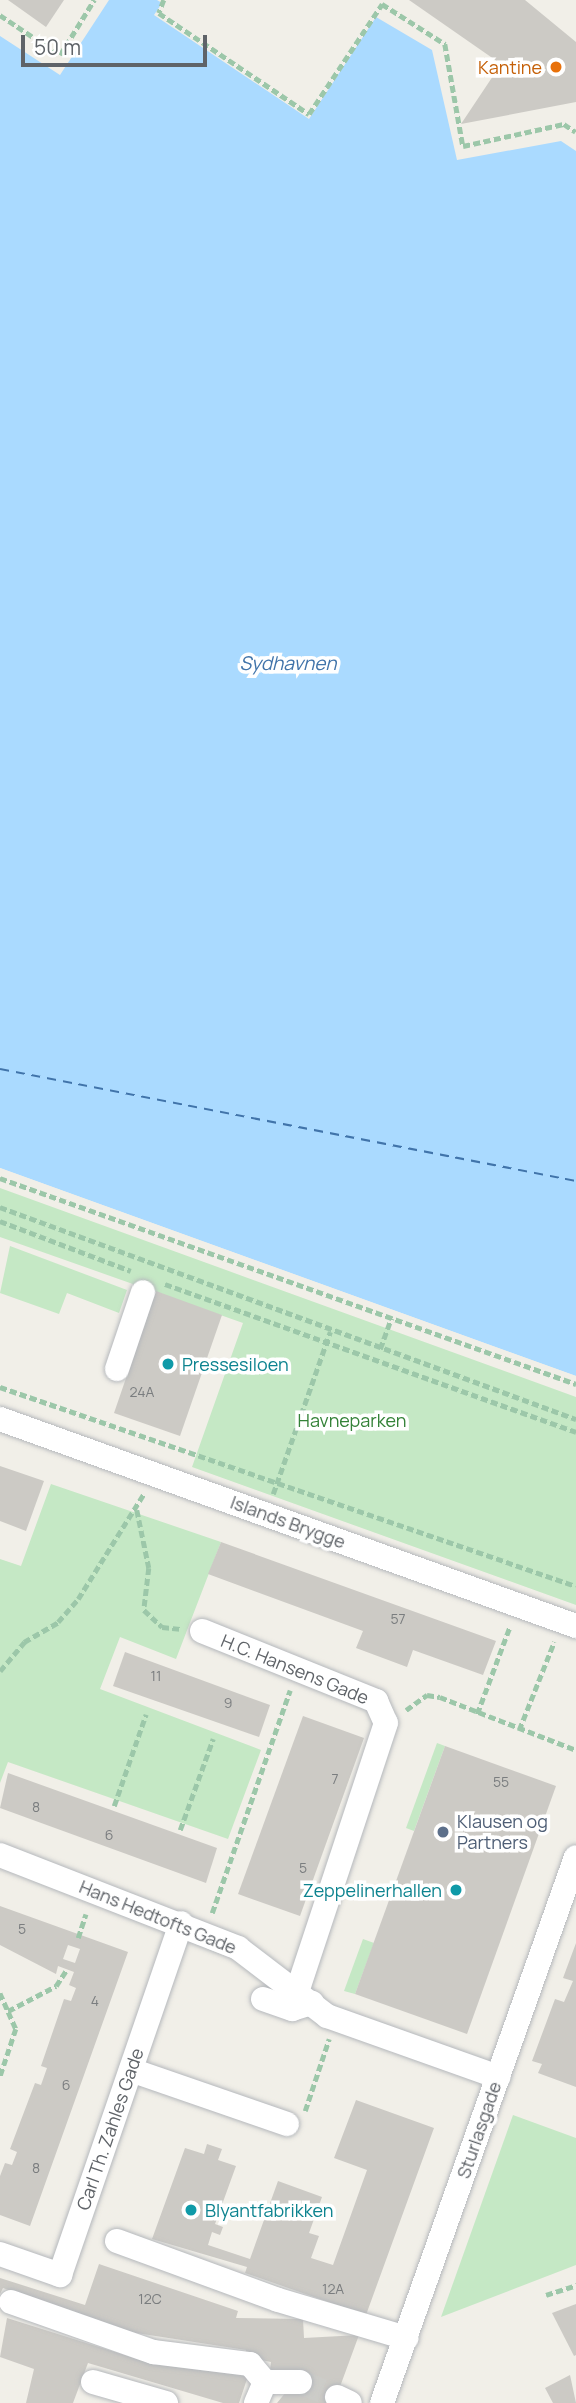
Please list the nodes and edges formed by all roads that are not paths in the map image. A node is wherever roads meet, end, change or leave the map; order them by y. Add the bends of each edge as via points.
1 (147, 1283) road end
2 (117, 1369) dead end
3 (0, 1419) edge
4 (569, 1624) edge
5 (202, 1631) road end
6 (0, 1855) edge
7 (576, 1857) edge
8 (181, 1923) junction
9 (304, 1997) junction
10 (263, 1999) dead end
11 (131, 2070) junction
12 (498, 2077) junction
13 (287, 2124) road end
14 (117, 2241) dead end
15 (0, 2254) edge
16 (11, 2302) dead end
17 (406, 2338) junction
18 (93, 2382) dead end
19 (300, 2382) tunnel mouth
20 (261, 2393) edge
21 (166, 2403) edge
22 (382, 2403) edge

1 - 2 street
3 - 4 street, Islands Brygge
5 - 9 street, H.C. Hansens Gade via 376,1702 386,1723 314,1907
6 - 8 street, Hans Hedtofts Gade
7 - 12 street, Sturlasgade
8 - 9 street, Hans Hedtofts Gade via 238,1948
8 - 11 street, Carl Th. Zahles Gade
9 - 10 street via 292,2009
9 - 12 street, Hans Hedtofts Gade via 335,2018
11 - 13 street
11 - 15 street, Carl Th. Zahles Gade via 60,2275
12 - 17 street, Sturlasgade
14 - 17 street via 278,2300
16 - 20 street via 153,2351 250,2364
17 - 22 street, Sturlasgade
18 - 21 street
19 - 20 street

